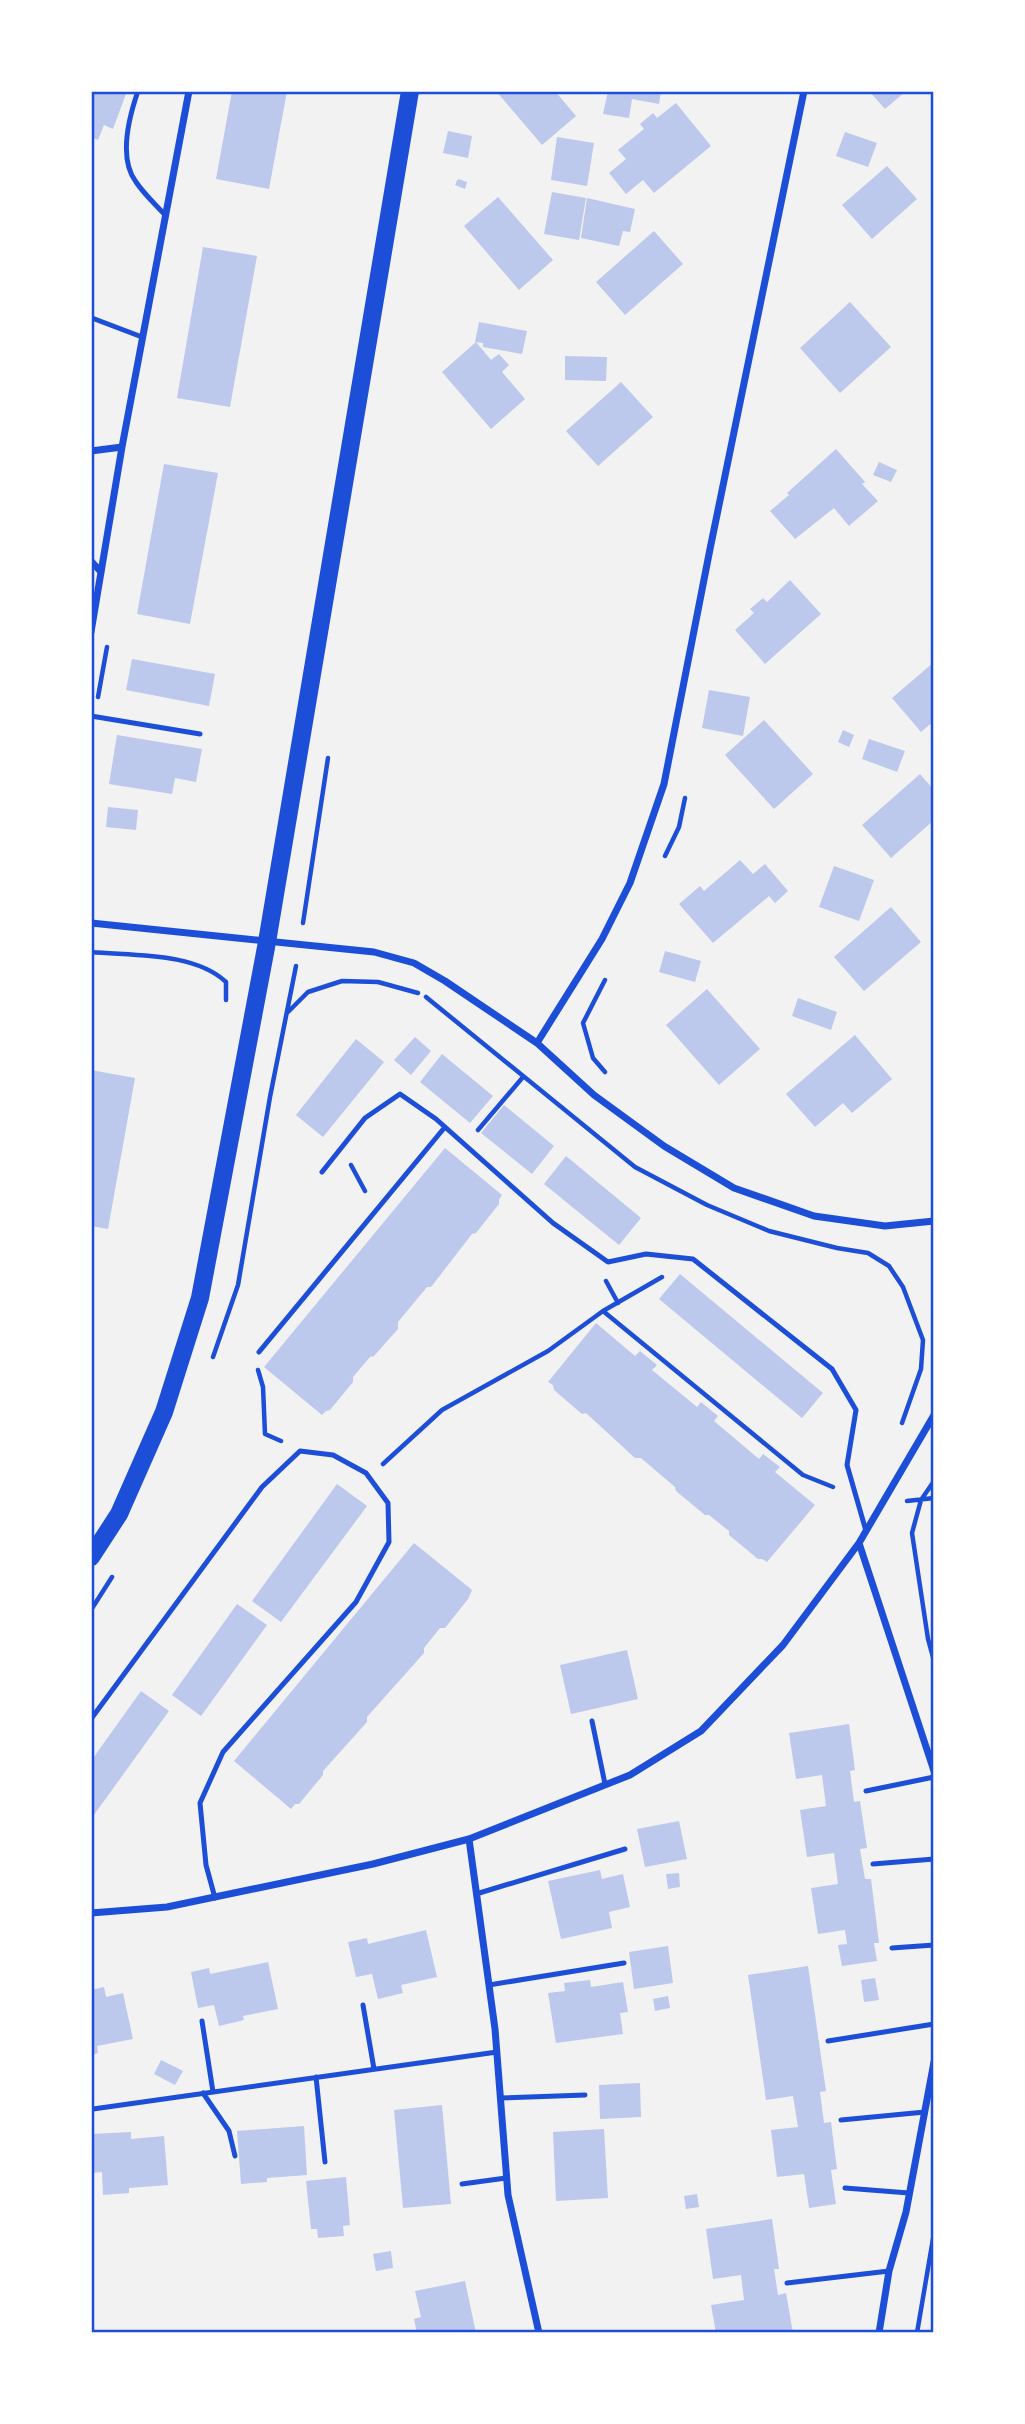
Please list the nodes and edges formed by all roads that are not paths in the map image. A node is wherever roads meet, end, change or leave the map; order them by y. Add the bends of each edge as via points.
1 (138, 91) edge
2 (189, 91) edge
3 (410, 91) edge
4 (804, 91) edge
5 (166, 216) junction
6 (92, 318) edge
7 (142, 338) junction
8 (122, 447) junction
9 (91, 451) edge
10 (91, 561) edge
11 (101, 572) junction
12 (91, 632) edge
13 (91, 716) edge
14 (200, 734) dead end
15 (91, 923) edge
16 (267, 942) junction
17 (537, 1043) junction
18 (445, 1127) junction
19 (322, 1172) dead end
20 (934, 1221) edge
21 (259, 1352) road end
22 (934, 1415) edge
23 (866, 1531) junction
24 (859, 1543) junction
25 (91, 1557) edge
26 (91, 1718) edge
27 (592, 1721) dead end
28 (934, 1772) edge
29 (934, 1777) edge
30 (605, 1784) junction
31 (866, 1790) dead end
32 (469, 1839) junction
33 (625, 1849) dead end
34 (934, 1859) edge
35 (873, 1864) dead end
36 (476, 1894) junction
37 (215, 1898) junction
38 (91, 1913) edge
39 (934, 1945) edge
40 (892, 1948) dead end
41 (624, 1963) dead end
42 (489, 1985) junction
43 (363, 2005) dead end
44 (202, 2021) dead end
45 (934, 2024) edge
46 (828, 2041) dead end
47 (497, 2052) junction
48 (934, 2062) edge
49 (374, 2069) junction
50 (316, 2077) junction
51 (212, 2092) junction
52 (203, 2093) junction
53 (584, 2095) dead end
54 (500, 2098) junction
55 (93, 2109) dead end
56 (925, 2112) junction
57 (841, 2120) dead end
58 (235, 2156) dead end
59 (325, 2162) dead end
60 (506, 2178) junction
61 (462, 2184) dead end
62 (845, 2188) dead end
63 (909, 2193) junction
64 (889, 2271) junction
65 (787, 2283) dead end
66 (539, 2333) edge
67 (879, 2333) edge

1 - 5 lane via 126,153 134,180
2 - 5 street
3 - 16 main road
4 - 17 street via 664,785 630,883 602,939
5 - 7 street
6 - 7 lane
7 - 8 street
8 - 9 street
8 - 11 street
10 - 11 street
11 - 12 street
13 - 14 lane
15 - 16 street
16 - 17 street via 374,952 414,963
16 - 25 main road via 200,1298 164,1412 119,1514
17 - 20 street via 594,1095 664,1146 734,1188 814,1216 885,1226
18 - 19 lane via 400,1094 365,1118
18 - 21 lane
18 - 23 lane via 553,1223 608,1262 646,1254 693,1259 832,1369 856,1410 847,1465
22 - 23 street
23 - 24 street
24 - 28 street
24 - 30 street via 783,1645 701,1731 630,1775
26 - 37 lane via 262,1487 300,1451 333,1455 366,1473 388,1503 389,1542 356,1602 223,1752 200,1803 206,1865
27 - 30 lane
29 - 31 lane
30 - 32 street
32 - 36 street
32 - 37 street
33 - 36 lane
34 - 35 lane
36 - 42 street
37 - 38 street
39 - 40 lane
41 - 42 lane
42 - 47 street
43 - 49 lane
44 - 51 lane
45 - 46 lane
47 - 49 lane
47 - 54 street
48 - 56 street
49 - 50 lane
50 - 51 lane
50 - 59 lane
51 - 52 lane
52 - 55 lane
52 - 58 lane via 229,2131
53 - 54 lane
54 - 60 street
56 - 57 lane
56 - 63 street
60 - 61 lane
60 - 66 street
62 - 63 lane
63 - 64 street
64 - 65 lane
64 - 67 street

